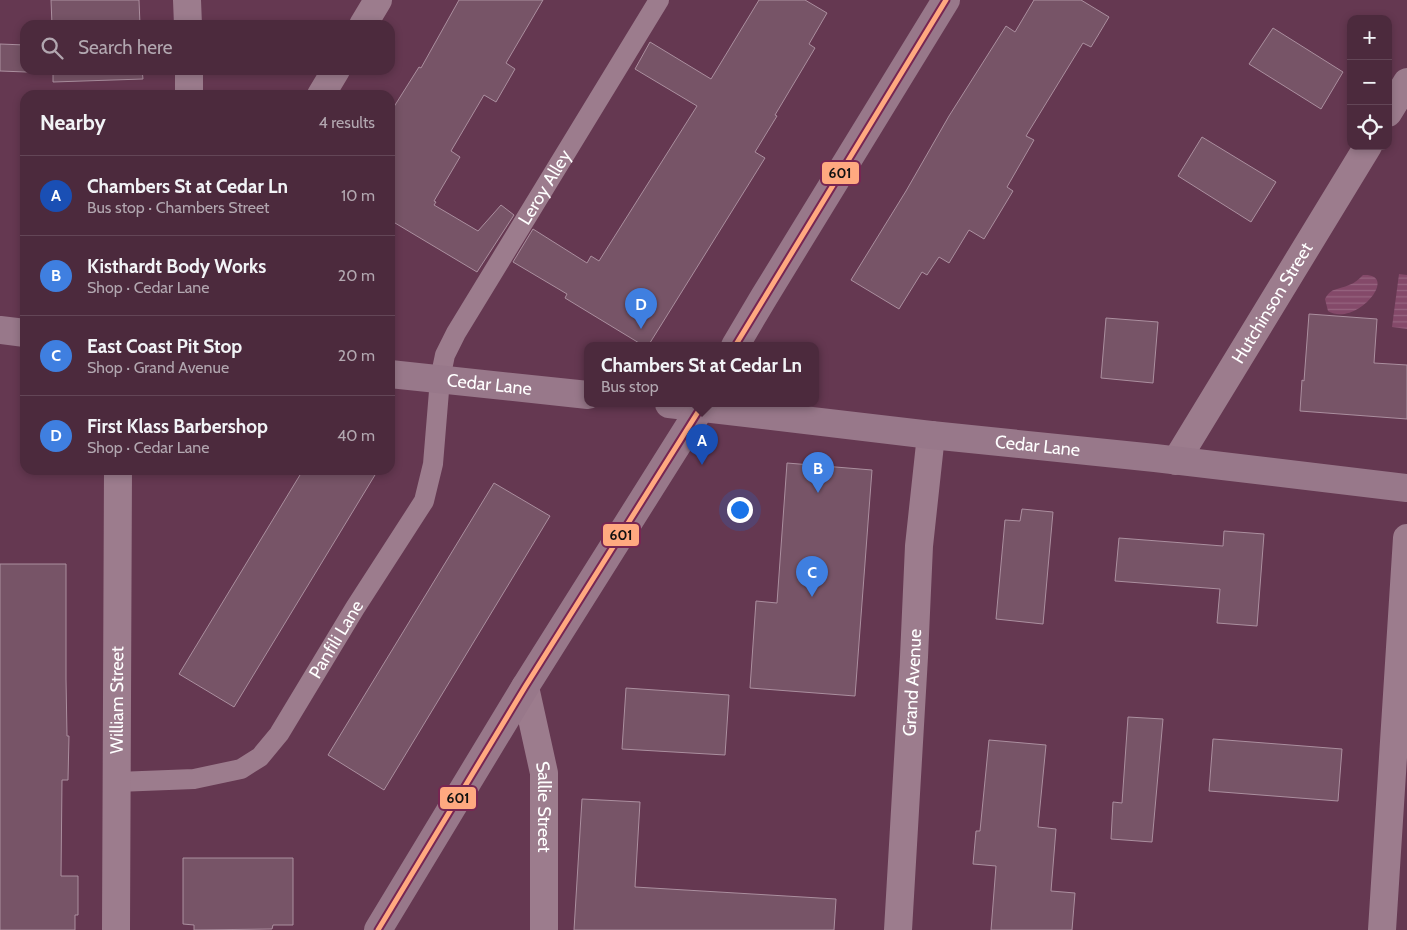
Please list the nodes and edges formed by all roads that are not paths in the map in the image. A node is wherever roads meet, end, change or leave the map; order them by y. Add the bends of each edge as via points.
1 (187, 0) edge
2 (378, 0) edge
3 (659, 0) edge
4 (946, 0) edge
5 (188, 20) edge
6 (366, 20) edge
7 (189, 75) edge
8 (333, 75) edge
9 (1407, 82) edge
10 (189, 90) edge
11 (324, 90) edge
12 (1392, 106) edge
13 (1366, 150) edge
14 (0, 330) edge
15 (20, 332) edge
16 (737, 342) edge
17 (395, 374) edge
18 (440, 379) junction
19 (584, 395) edge
20 (701, 407) edge
21 (717, 407) edge
22 (931, 436) junction
23 (1176, 461) junction
24 (118, 475) edge
25 (1407, 488) edge
26 (1407, 538) edge
27 (525, 687) junction
28 (117, 782) junction
29 (116, 930) edge
30 (378, 930) edge
31 (544, 930) edge
32 (898, 930) edge
33 (1382, 930) edge

1 - 5 street
2 - 6 street
3 - 18 lane, Leroy Alley via 456,333 445,355
4 - 16 street
7 - 10 street
8 - 11 street
9 - 12 street
13 - 23 street, Hutchinson Street
14 - 15 street
17 - 18 street, Cedar Lane
18 - 19 street, Cedar Lane
18 - 28 lane, Panfili Lane via 433,464 424,500 279,734 260,757 241,769 194,779
20 - 27 street
21 - 22 street, Cedar Lane
22 - 23 street, Cedar Lane
22 - 32 street, Grand Avenue via 919,546
23 - 25 street, Cedar Lane
24 - 28 street, William Street
26 - 33 street
27 - 30 street
27 - 31 street, Sallie Street via 544,773
28 - 29 street, William Street

